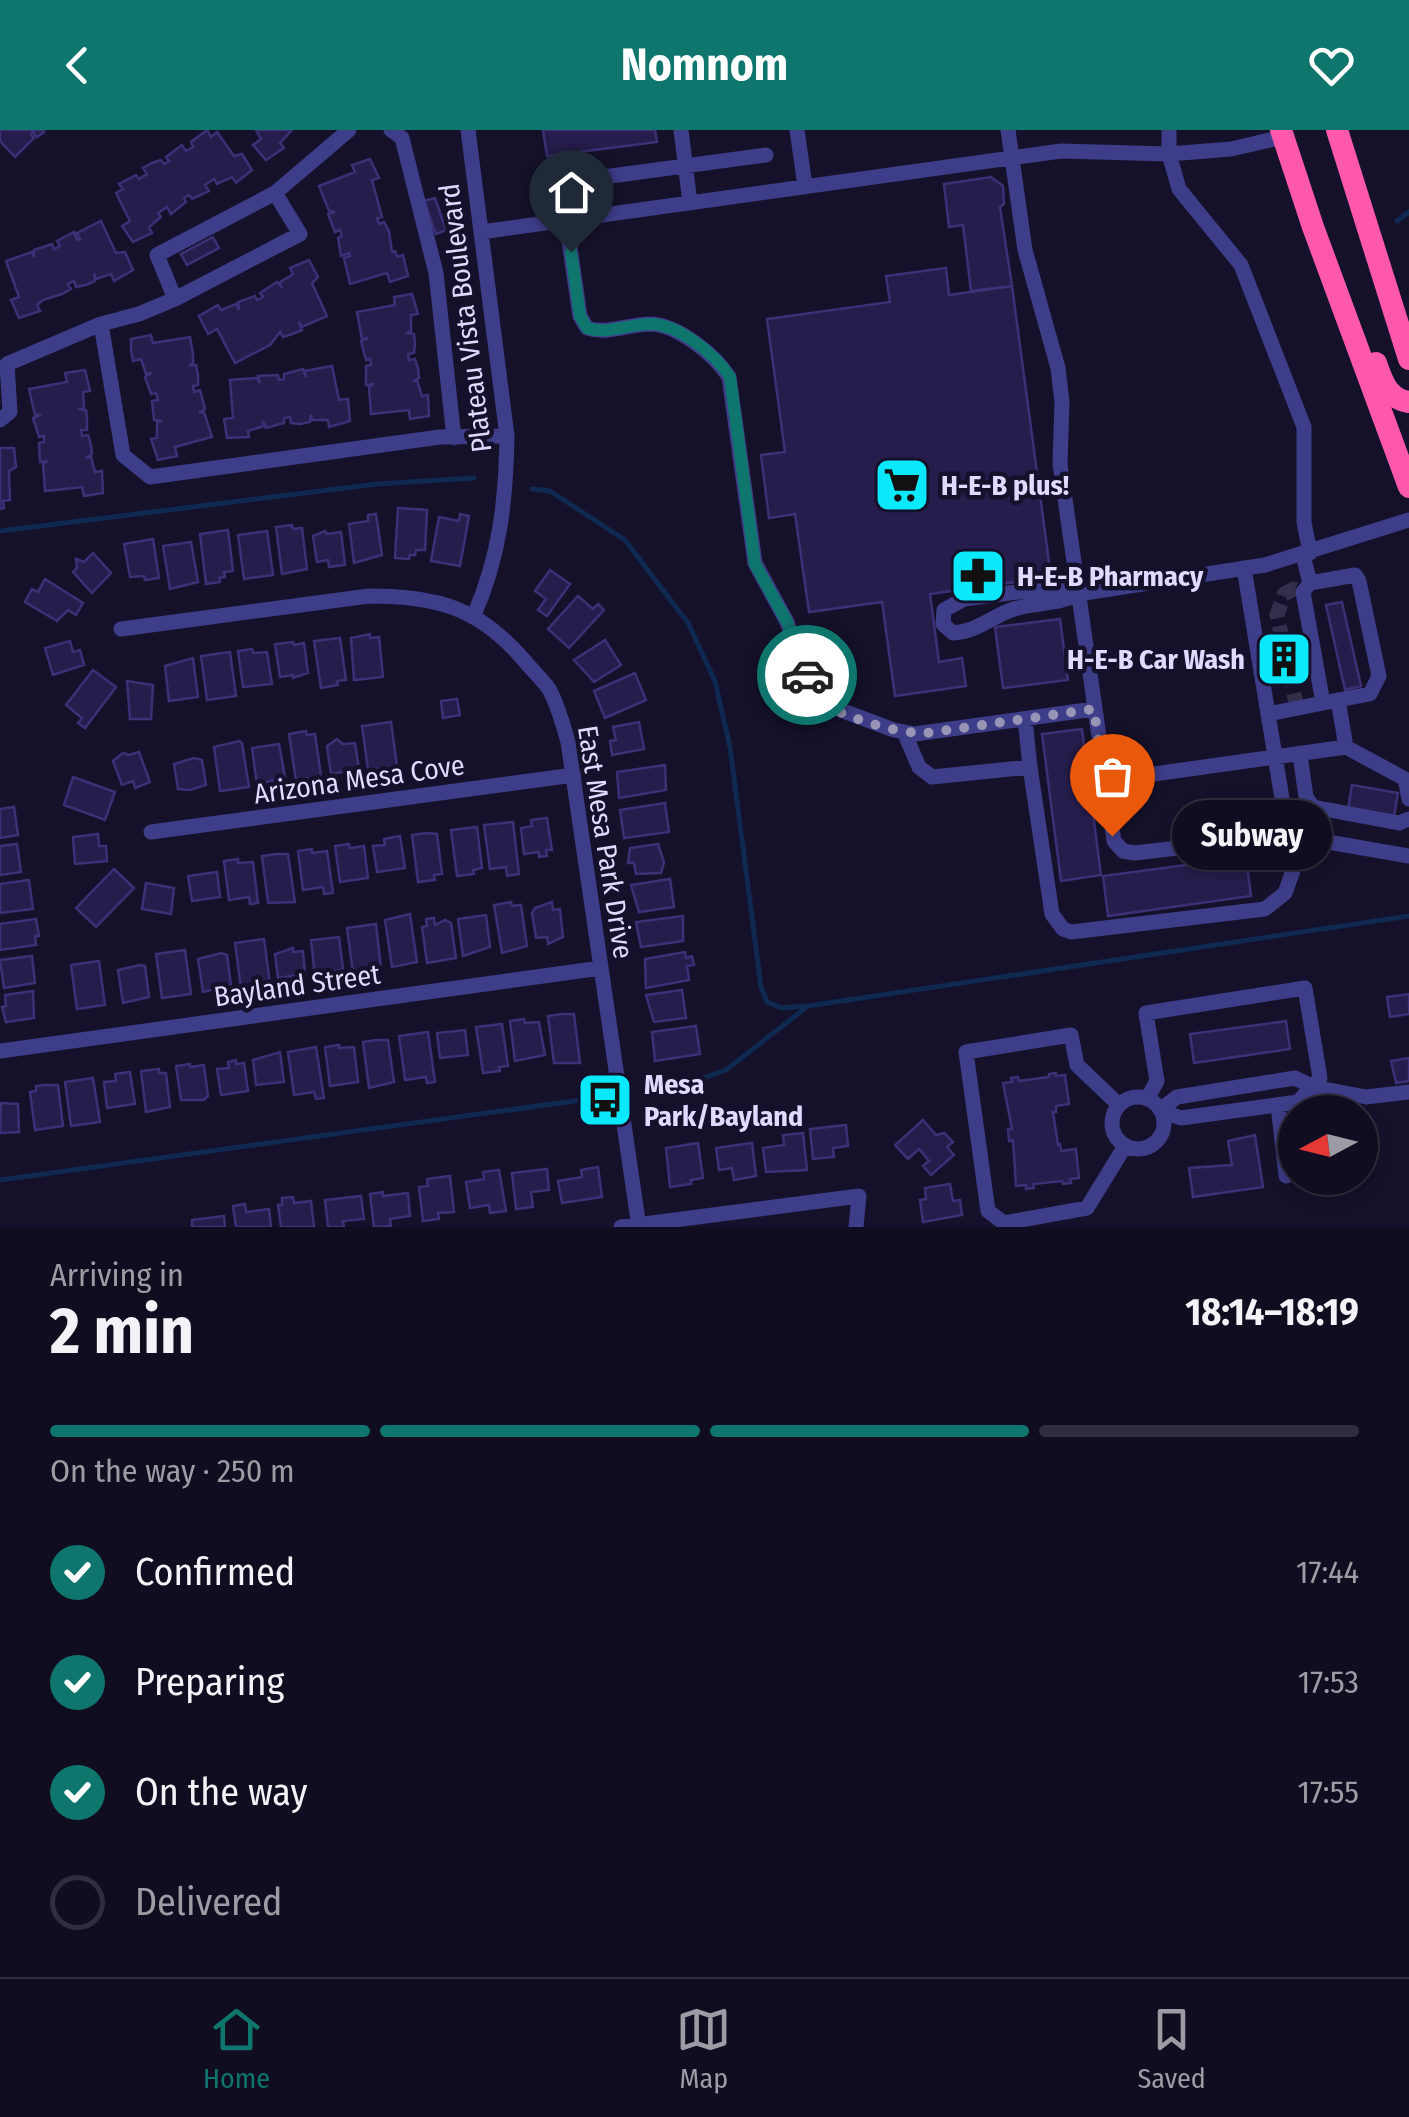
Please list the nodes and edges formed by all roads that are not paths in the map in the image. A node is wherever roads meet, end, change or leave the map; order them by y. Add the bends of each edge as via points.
1 (349, 130) edge
2 (391, 130) edge
3 (468, 130) edge
4 (681, 130) edge
5 (797, 130) edge
6 (1008, 130) edge
7 (1169, 130) edge
8 (1337, 130) edge
9 (1282, 134) edge
10 (1170, 154) junction
11 (766, 155) dead end
12 (1012, 157) junction
13 (686, 165) junction
14 (559, 183) dead end
15 (804, 186) junction
16 (275, 194) junction
17 (690, 203) junction
18 (566, 220) junction
19 (1313, 227) junction
20 (481, 232) junction
21 (175, 299) junction
22 (100, 324) junction
23 (1409, 359) edge
24 (4, 362) edge
25 (1409, 402) edge
26 (0, 420) edge
27 (507, 436) junction
28 (454, 438) junction
29 (1409, 487) edge
30 (1409, 520) edge
31 (1307, 554) junction
32 (1244, 568) junction
33 (1310, 583) junction
34 (1077, 589) junction
35 (474, 615) junction
36 (121, 629) dead end
37 (1330, 702) junction
38 (1094, 709) junction
39 (1268, 714) junction
40 (1025, 719) junction
41 (904, 732) junction
42 (1346, 747) junction
43 (1300, 755) junction
44 (1276, 759) junction
45 (1030, 766) junction
46 (574, 775) junction
47 (1104, 781) junction
48 (1409, 799) edge
49 (1409, 818) edge
50 (151, 832) dead end
51 (1297, 836) junction
52 (1409, 856) edge
53 (601, 968) junction
54 (0, 1051) edge
55 (1313, 1087) junction
56 (1409, 1092) edge
57 (1305, 1095) edge
58 (1147, 1099) junction
59 (1278, 1105) edge
60 (1119, 1106) junction
61 (1160, 1110) junction
62 (1125, 1146) junction
63 (639, 1226) edge
64 (620, 1227) edge
65 (856, 1227) edge

1 - 16 street
2 - 28 street via 402,138 436,273
3 - 20 street, Plateau Vista Boulevard
4 - 13 street
5 - 15 street
6 - 12 street
7 - 10 street
8 - 23 highway
9 - 10 street via 1231,150
9 - 19 highway
10 - 12 street via 1061,151
10 - 31 street via 1179,189 1240,265 1304,427
11 - 13 street
12 - 15 street
12 - 34 street via 1024,243 1058,368 1060,464
13 - 14 street
13 - 17 street
15 - 17 street
16 - 21 street via 156,255
16 - 21 street via 300,234
17 - 18 street
18 - 20 street
18 - 41 street via 587,328 668,328 730,377 755,564 817,698
19 - 25 highway via 1331,238 1384,385 1398,401
19 - 29 highway
20 - 27 street, Plateau Vista Boulevard
21 - 22 street
22 - 24 street
22 - 28 street via 122,455 150,476
24 - 26 street via 10,412
27 - 28 street
27 - 35 street, Plateau Vista Boulevard via 501,538
30 - 31 street
31 - 32 street
31 - 33 street
32 - 34 street
32 - 39 street
33 - 37 street via 1303,592
33 - 37 street via 1356,575 1379,676 1370,694
34 - 34 street via 1066,600 1012,609 970,632 954,634 943,624 944,610 964,599
34 - 38 street
35 - 36 street, East Mesa Park Drive via 418,598 369,596
35 - 46 street, East Mesa Park Drive via 549,689
37 - 39 street
37 - 42 street
38 - 40 street
38 - 47 street
39 - 44 street
40 - 41 street
40 - 45 street
41 - 45 street via 919,767 932,777
42 - 43 street
42 - 48 street via 1405,779
43 - 44 street
43 - 49 street via 1313,807 1399,823
44 - 47 street
44 - 51 street
45 - 51 street via 1052,914 1071,932 1264,909 1285,894
46 - 50 street, Arizona Mesa Cove
46 - 53 street, East Mesa Park Drive
47 - 51 street via 1112,836 1128,853
51 - 52 street
53 - 54 street, Bayland Street
53 - 63 street, East Mesa Park Drive
55 - 56 street via 1366,1097
55 - 57 street
55 - 58 street via 1320,1078 1306,988 1146,1012 1157,1081
55 - 61 street via 1295,1078 1177,1097
58 - 60 street via 1130,1098
58 - 61 street
59 - 61 street via 1181,1118
60 - 62 street via 1112,1125
60 - 62 street via 1078,1066 1071,1035 966,1052 988,1211 1004,1223 1086,1208
61 - 62 street via 1163,1127 1156,1141
63 - 64 street
63 - 65 street via 859,1196

